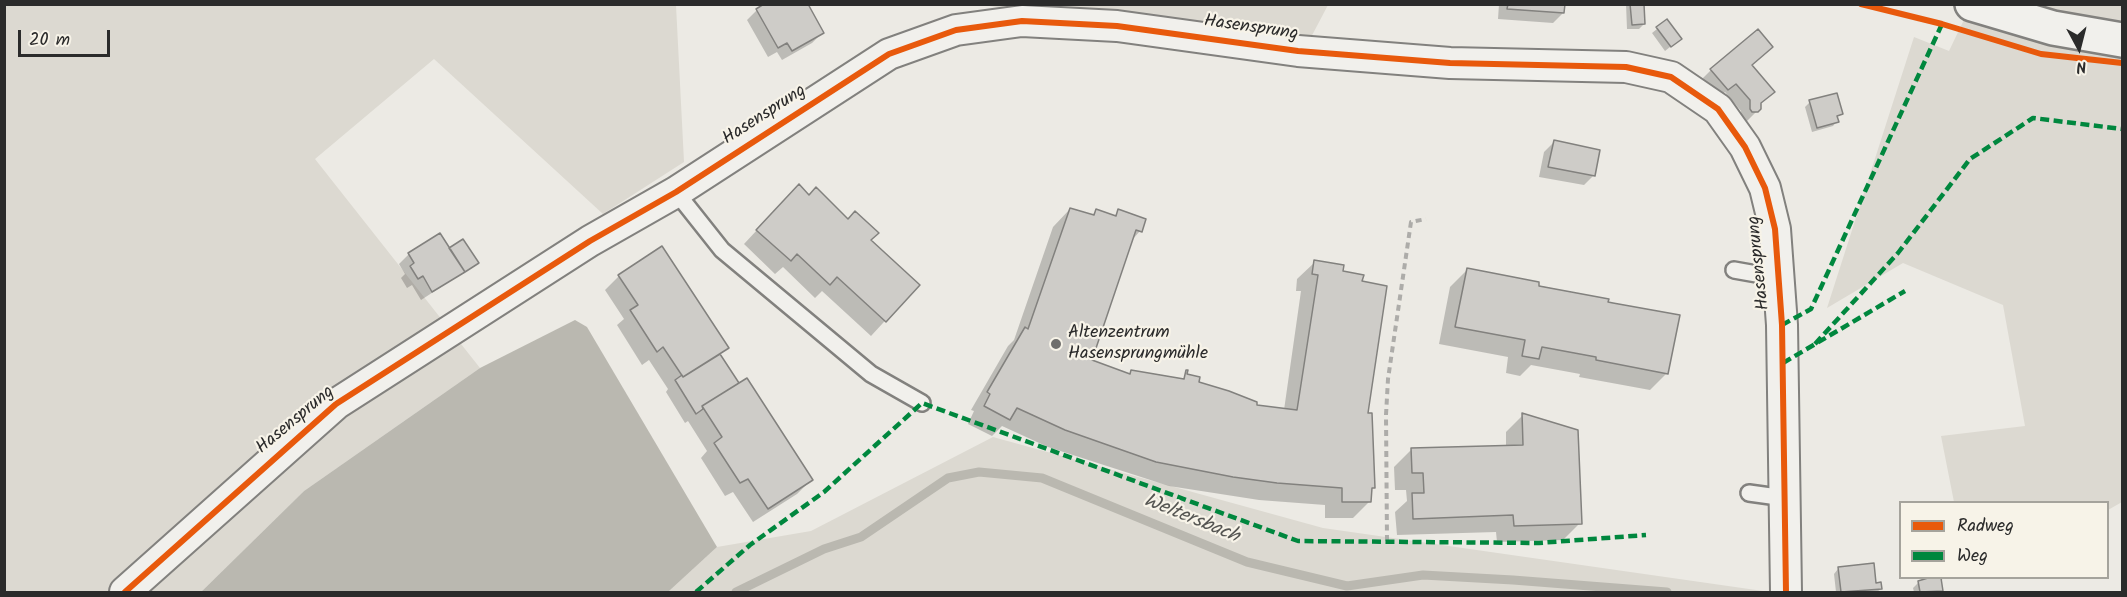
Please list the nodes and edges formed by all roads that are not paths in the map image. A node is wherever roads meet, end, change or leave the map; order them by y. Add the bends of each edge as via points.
1 (1971, 4) edge
2 (2122, 40) edge
3 (675, 192) junction
4 (1734, 270) dead end
5 (1779, 278) junction
6 (922, 403) dead end
7 (1749, 493) dead end
8 (1785, 498) junction
9 (1786, 585) edge
10 (124, 592) edge

1 - 2 main road via 2053,28
3 - 5 street, Hasensprung via 889,54 956,30 1022,21 1117,26 1298,51 1450,63 1626,67 1671,76 1718,109 1745,147 1764,188 1775,229
3 - 6 lane via 722,250 871,374
3 - 10 street, Hasensprung via 590,241 336,404
4 - 5 lane
5 - 8 street, Hasensprung
7 - 8 lane
8 - 9 street, Hasensprung

